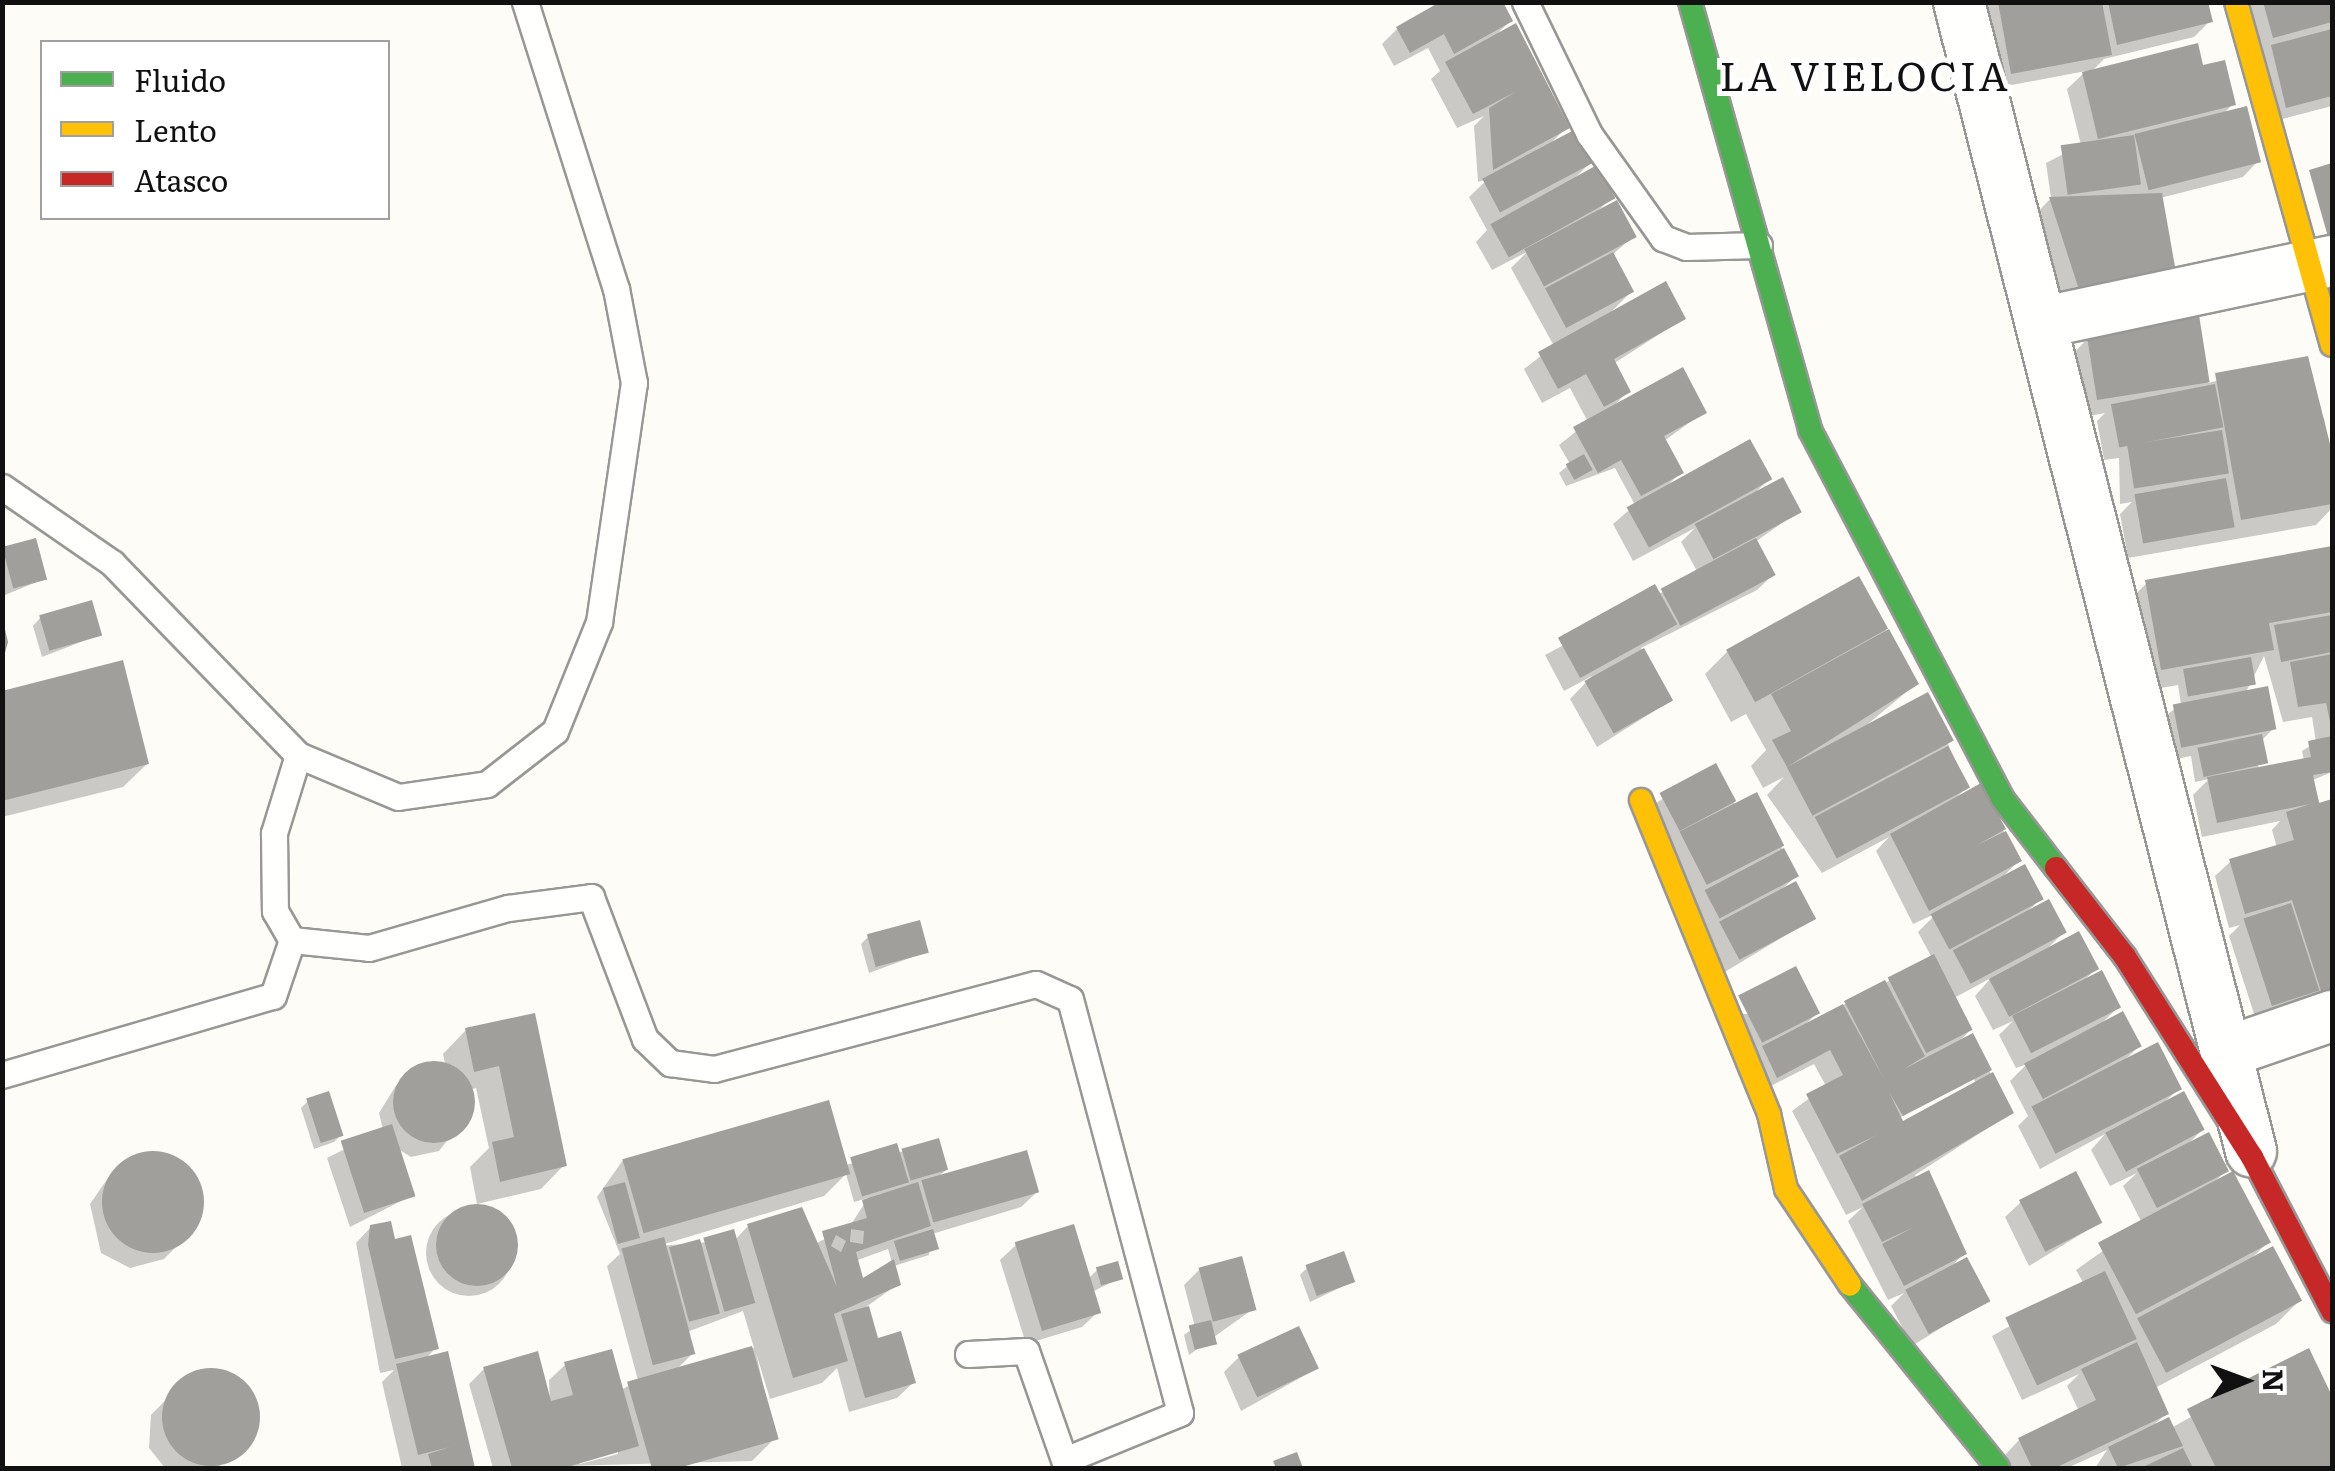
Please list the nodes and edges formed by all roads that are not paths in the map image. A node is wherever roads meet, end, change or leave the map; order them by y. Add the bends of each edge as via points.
1 (524, 2) edge
2 (1525, 2) edge
3 (1690, 2) edge
4 (1959, 2) edge
5 (2236, 2) edge
6 (1759, 245) junction
7 (2321, 263) edge
8 (2044, 322) junction
9 (2332, 345) edge
10 (2, 487) edge
11 (298, 754) junction
12 (1641, 800) dead end
13 (292, 940) junction
14 (2332, 1016) edge
15 (2233, 1050) junction
16 (2, 1074) edge
17 (2252, 1157) junction
18 (2332, 1311) edge
19 (968, 1354) dead end
20 (1066, 1464) edge
21 (1998, 1468) edge

1 - 11 lane via 616,289 634,383 599,622 556,732 487,784 398,797
2 - 6 lane via 1589,134 1664,238 1686,247
3 - 6 street
4 - 8 street
5 - 7 street
6 - 17 street via 1810,430 2002,798 2125,957
7 - 8 street
7 - 9 street
8 - 15 street
10 - 11 lane via 112,562
11 - 13 lane via 274,832 275,911
12 - 21 street via 1770,1114 1786,1189 1838,1270
13 - 16 lane via 273,996
13 - 20 lane via 370,948 508,908 591,897 645,1039 692,1068 1036,984 1070,999 1180,1412
14 - 15 street
15 - 17 street
17 - 18 street
19 - 20 lane via 1026,1350

